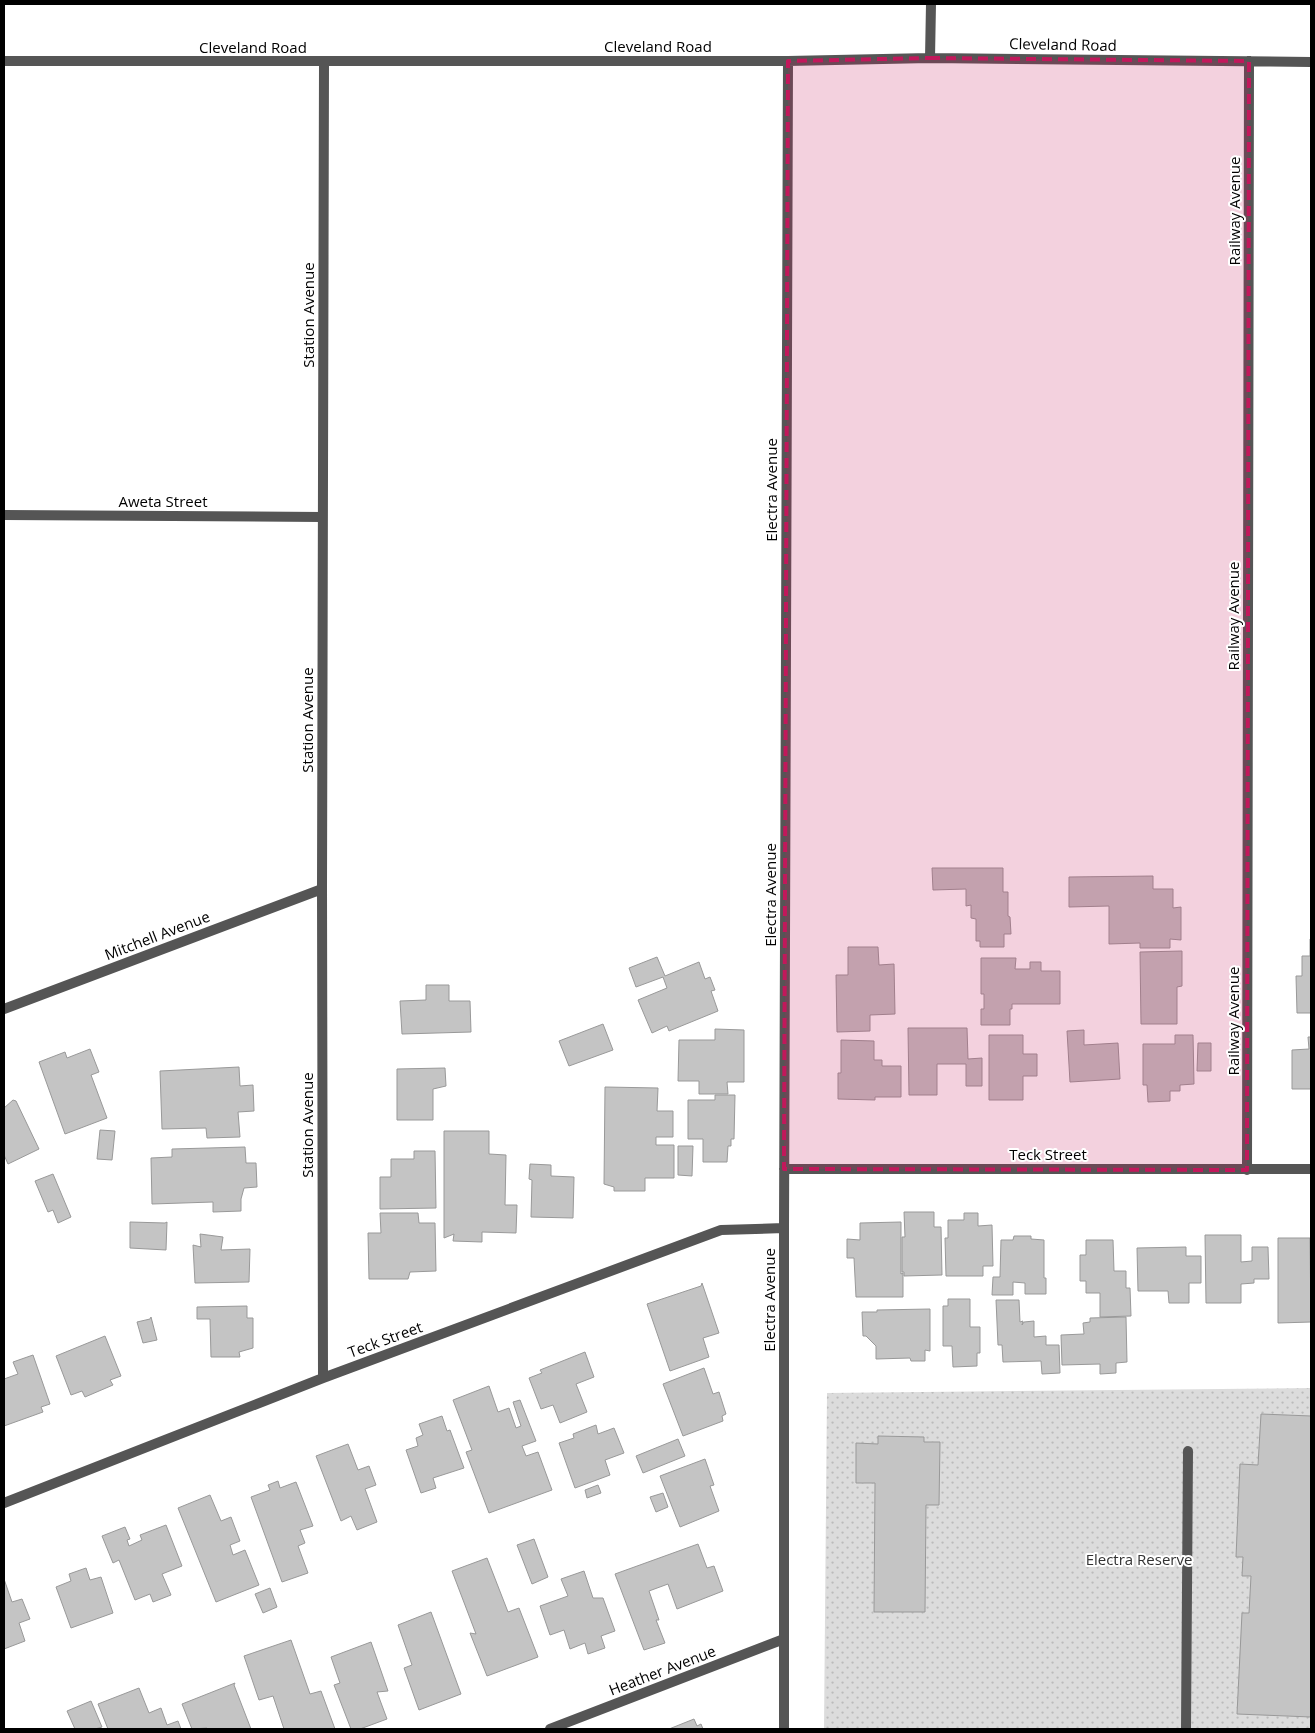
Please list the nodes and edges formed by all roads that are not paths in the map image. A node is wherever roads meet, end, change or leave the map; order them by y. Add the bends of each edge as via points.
1 (931, 4) edge
2 (930, 58) junction
3 (4, 61) edge
4 (788, 61) junction
5 (1249, 61) junction
6 (324, 62) junction
7 (1311, 62) edge
8 (4, 515) edge
9 (322, 517) junction
10 (322, 889) junction
11 (4, 1009) edge
12 (784, 1169) junction
13 (1311, 1169) edge
14 (1247, 1170) junction
15 (784, 1228) junction
16 (323, 1378) junction
17 (1188, 1451) dead end
18 (4, 1503) edge
19 (784, 1639) junction
20 (550, 1729) edge
21 (784, 1729) edge
22 (1186, 1729) edge

1 - 2 street
2 - 4 street, Cleveland Road
2 - 5 street, Cleveland Road
3 - 6 street, Cleveland Road
4 - 6 street, Cleveland Road
4 - 12 street, Electra Avenue
5 - 7 street, Cleveland Road
5 - 14 street, Railway Avenue
6 - 9 street, Station Avenue
8 - 9 street, Aweta Street
9 - 10 street, Station Avenue
10 - 11 street, Mitchell Avenue
10 - 16 street, Station Avenue
12 - 14 street, Teck Street
12 - 15 street, Electra Avenue
13 - 14 street, Teck Street
15 - 16 street, Teck Street via 721,1230
15 - 19 street, Electra Avenue
16 - 18 street, Teck Street
17 - 22 street
19 - 20 street, Heather Avenue
19 - 21 street, Electra Avenue

